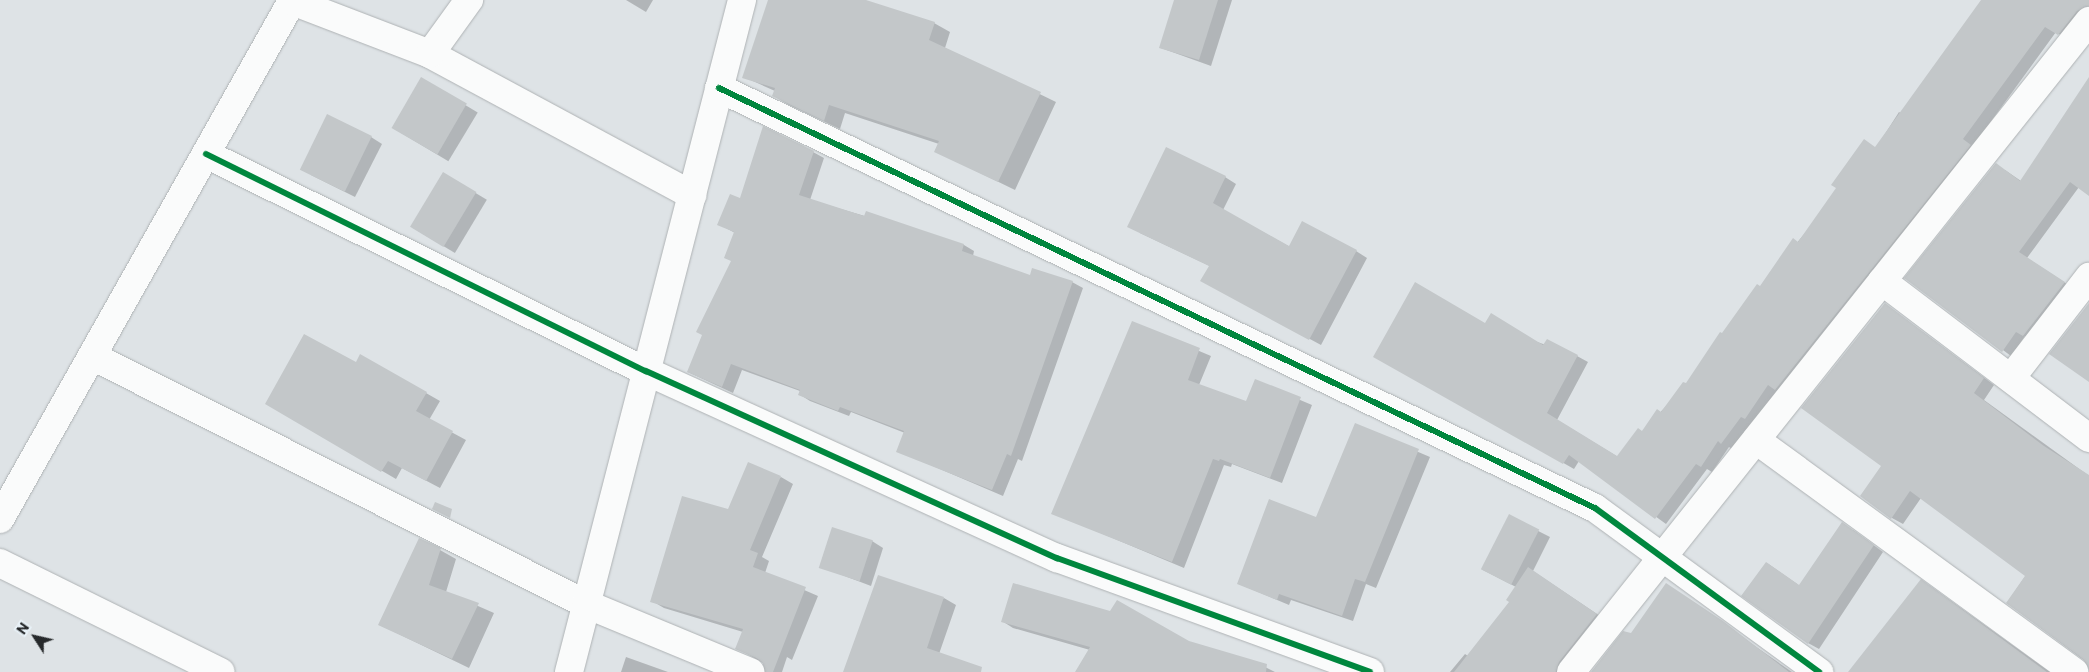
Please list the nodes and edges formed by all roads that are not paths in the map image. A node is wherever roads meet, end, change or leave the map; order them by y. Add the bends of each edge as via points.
1 (469, 0) edge
2 (742, 0) edge
3 (2089, 21) edge
4 (430, 54) junction
5 (719, 88) junction
6 (206, 154) junction
7 (692, 195) junction
8 (2089, 277) edge
9 (1882, 281) junction
10 (92, 356) junction
11 (646, 370) junction
12 (2011, 378) junction
13 (2089, 438) edge
14 (1756, 440) junction
15 (0, 519) edge
16 (1662, 558) junction
17 (0, 563) edge
18 (586, 604) junction
19 (220, 672) edge
20 (569, 672) edge
21 (750, 672) edge
22 (1370, 672) edge
23 (1571, 672) edge
24 (1819, 672) edge
25 (2074, 672) edge

1 - 4 street
2 - 5 street
3 - 9 street
4 - 6 street via 292,0
4 - 7 street
5 - 7 street
5 - 16 street via 1595,508
6 - 10 street
6 - 11 street
7 - 11 street
8 - 12 street
9 - 12 street
9 - 14 street
10 - 15 street
10 - 18 street
11 - 18 street
11 - 22 street via 1057,558
12 - 13 street
14 - 16 street
14 - 25 street
16 - 23 street
16 - 24 street
17 - 19 street
18 - 20 street
18 - 21 street

